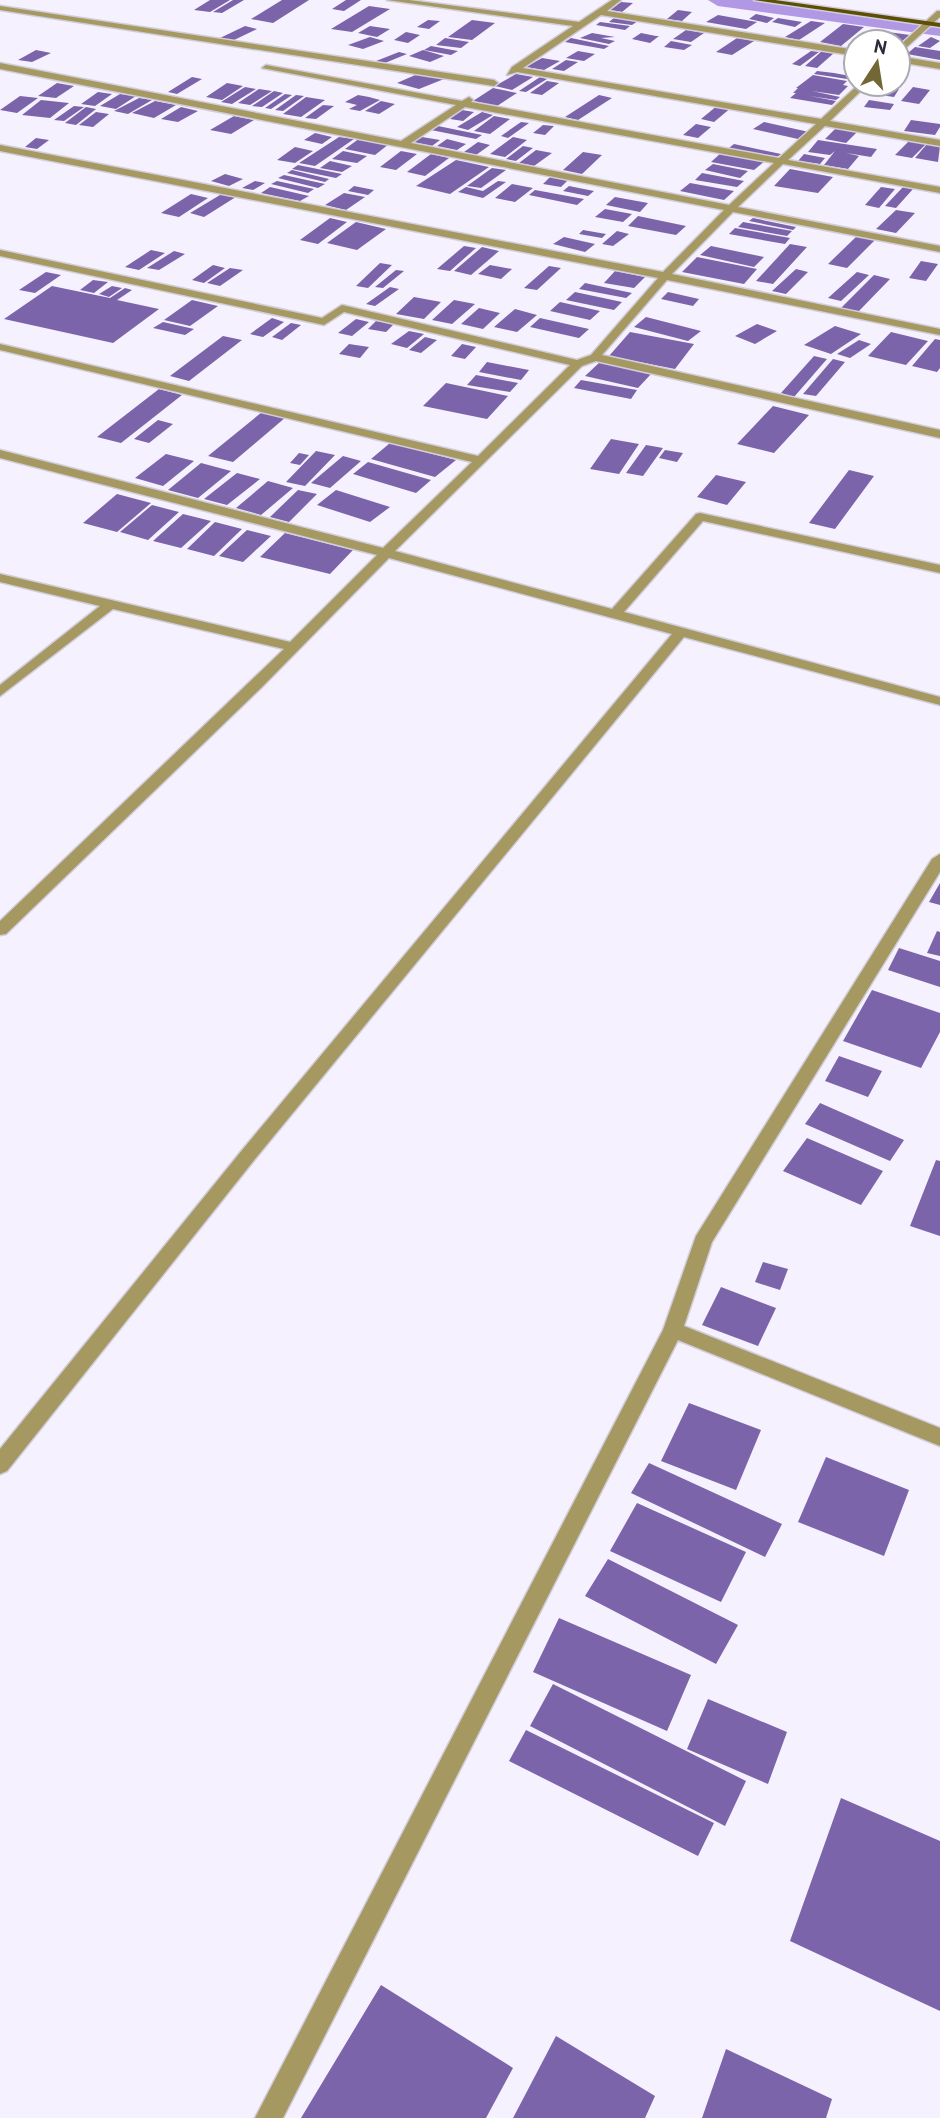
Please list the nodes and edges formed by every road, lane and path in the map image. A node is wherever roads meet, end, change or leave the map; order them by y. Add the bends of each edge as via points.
1 (391, 0) edge
2 (617, 0) edge
3 (758, 0) edge
4 (0, 8) edge
5 (599, 12) junction
6 (940, 13) edge
7 (928, 23) junction
8 (580, 25) junction
9 (940, 25) edge
10 (912, 38) edge
11 (842, 51) edge
12 (912, 61) edge
13 (0, 66) edge
14 (940, 66) edge
15 (266, 68) dead end
16 (515, 69) junction
17 (494, 83) junction
18 (485, 90) dead end
19 (475, 96) dead end
20 (849, 98) edge
21 (464, 103) junction
22 (823, 123) junction
23 (940, 143) edge
24 (403, 144) junction
25 (0, 148) edge
26 (782, 161) junction
27 (940, 190) edge
28 (731, 208) junction
29 (940, 249) edge
30 (0, 253) edge
31 (666, 276) junction
32 (940, 332) edge
33 (0, 346) edge
34 (595, 358) junction
35 (578, 364) junction
36 (940, 434) edge
37 (0, 454) edge
38 (481, 460) junction
39 (386, 553) junction
40 (940, 569) edge
41 (0, 578) edge
42 (108, 606) junction
43 (615, 614) junction
44 (681, 631) junction
45 (293, 647) junction
46 (0, 692) edge
47 (940, 701) edge
48 (940, 859) edge
49 (0, 930) edge
50 (673, 1330) junction
51 (940, 1437) edge
52 (0, 1465) edge
53 (270, 2118) edge

1 - 8 street
2 - 5 street
3 - 7 main road
4 - 17 street
5 - 8 street
5 - 11 street
6 - 7 street
7 - 9 main road
7 - 10 street
8 - 16 street
12 - 14 street
13 - 24 street
15 - 21 street
16 - 17 street
16 - 22 street
17 - 18 street
19 - 21 street
20 - 22 street
21 - 24 street
21 - 26 street
22 - 23 street
22 - 26 street
24 - 28 street
25 - 31 street
26 - 27 street
26 - 28 street
28 - 29 street
28 - 31 street
30 - 35 street via 324,322 342,308
31 - 32 street
31 - 34 street
33 - 38 street
34 - 35 street
34 - 36 street
35 - 38 street
37 - 39 street
38 - 39 street
39 - 43 street
39 - 45 street
40 - 43 street via 701,517
41 - 42 street
42 - 45 street via 210,624
42 - 46 street
43 - 44 street
44 - 47 street
44 - 52 street via 249,1154
45 - 49 street
48 - 50 street via 703,1241
50 - 51 street
50 - 53 street

